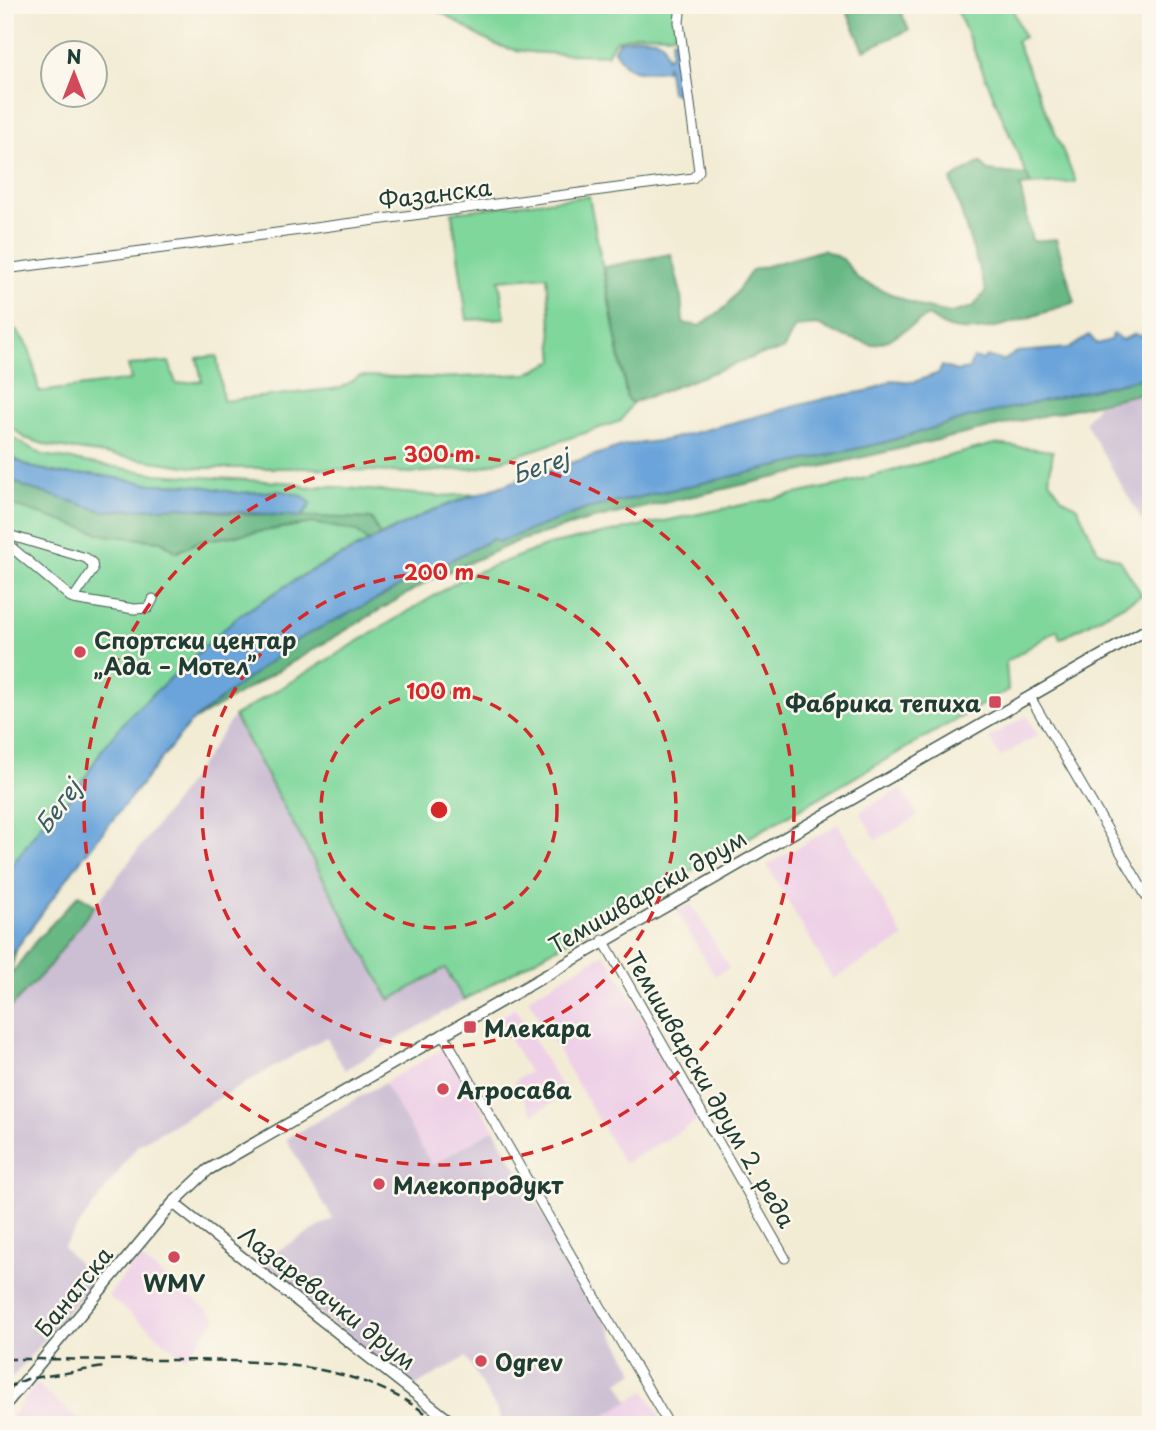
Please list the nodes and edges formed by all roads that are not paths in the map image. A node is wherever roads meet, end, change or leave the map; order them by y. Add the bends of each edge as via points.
1 (681, 5) edge
2 (5, 269) edge
3 (5, 534) edge
4 (5, 541) edge
5 (73, 598) junction
6 (153, 599) dead end
7 (1151, 627) edge
8 (1030, 697) junction
9 (1151, 904) edge
10 (603, 940) junction
11 (443, 1034) junction
12 (173, 1203) junction
13 (785, 1258) dead end
14 (5, 1405) edge
15 (455, 1425) edge
16 (669, 1425) edge

1 - 2 street, Фазанска via 678,22 699,171 694,178
3 - 5 street via 90,559 93,570
4 - 5 street
5 - 6 street via 134,609 148,608
7 - 8 main road, Темишварски друм
8 - 9 street
8 - 10 main road, Темишварски друм
10 - 11 main road, Темишварски друм
10 - 13 street, Темишварски друм 2. реда
11 - 12 main road, Темишварски друм via 208,1170
11 - 16 street
12 - 14 main road, Банатска
12 - 15 main road, Лазаревачки друм

